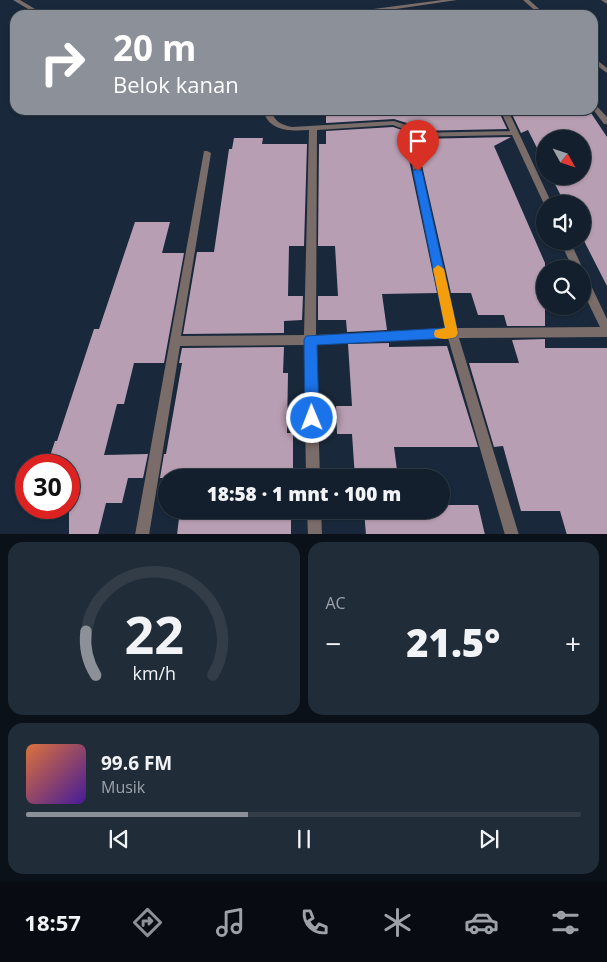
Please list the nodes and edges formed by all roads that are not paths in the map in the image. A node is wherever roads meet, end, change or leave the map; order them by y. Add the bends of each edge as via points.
1 (16, 0) edge
2 (454, 0) edge
3 (526, 0) edge
4 (604, 0) edge
5 (607, 2) edge
6 (33, 10) edge
7 (380, 10) edge
8 (537, 10) edge
9 (598, 111) edge
10 (268, 115) edge
11 (506, 115) edge
12 (607, 122) edge
13 (313, 129) junction
14 (514, 133) junction
15 (410, 135) junction
16 (207, 152) dead end
17 (544, 195) edge
18 (591, 297) edge
19 (607, 331) edge
20 (452, 333) junction
21 (310, 340) junction
22 (175, 341) junction
23 (313, 469) edge
24 (314, 519) edge
25 (142, 534) edge
26 (315, 534) edge
27 (512, 534) edge

1 - 6 street
2 - 7 street
3 - 8 street
4 - 5 street
9 - 12 street
10 - 13 street via 278,127
11 - 14 street
13 - 15 street via 394,123 406,128
13 - 21 street
14 - 15 street
14 - 17 street
15 - 20 street
16 - 22 street
18 - 19 street
19 - 20 street
20 - 21 street
20 - 27 street
21 - 22 street
21 - 23 street
22 - 25 street
24 - 26 street

